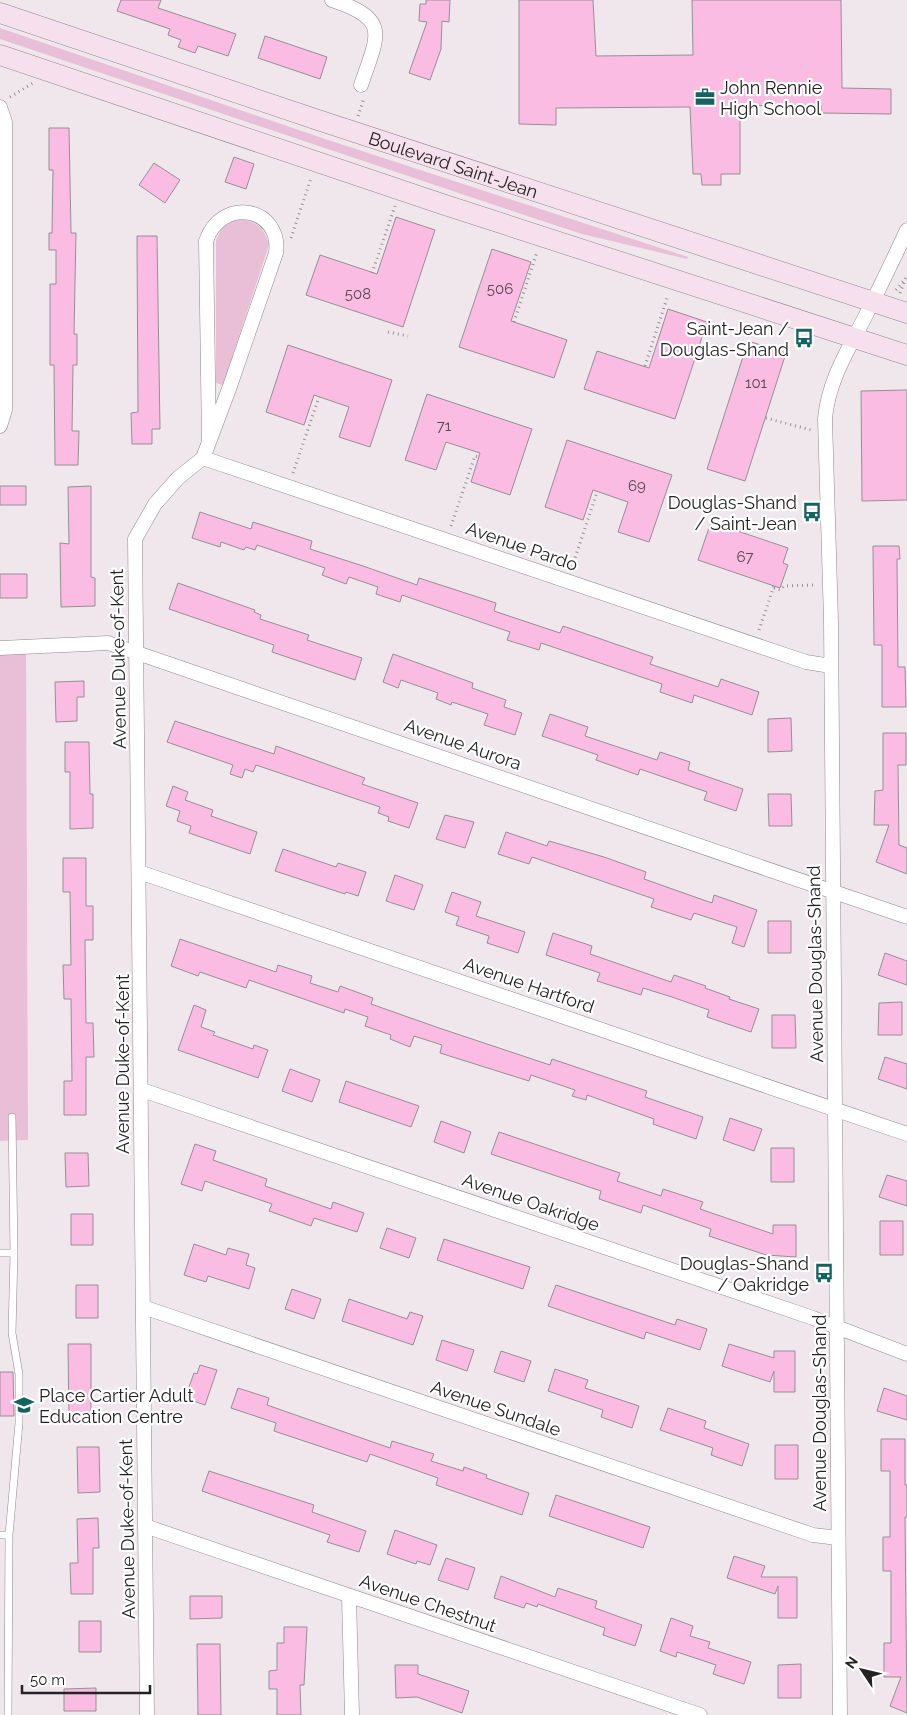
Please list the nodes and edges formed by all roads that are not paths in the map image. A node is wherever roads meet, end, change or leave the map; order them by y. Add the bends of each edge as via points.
1 (341, 1) edge
2 (0, 13) edge
3 (0, 55) edge
4 (363, 91) road end
5 (4, 103) edge
6 (907, 230) edge
7 (873, 301) junction
8 (907, 313) edge
9 (854, 338) junction
10 (907, 355) edge
11 (0, 426) edge
12 (210, 439) junction
13 (203, 458) junction
14 (0, 648) edge
15 (135, 651) junction
16 (831, 666) junction
17 (139, 872) junction
18 (834, 892) junction
19 (907, 917) edge
20 (142, 1090) junction
21 (836, 1109) junction
22 (12, 1117) dead end
23 (907, 1134) edge
24 (0, 1253) edge
25 (14, 1253) junction
26 (143, 1307) junction
27 (837, 1328) junction
28 (907, 1354) edge
29 (146, 1526) junction
30 (0, 1534) edge
31 (9, 1535) junction
32 (838, 1538) junction
33 (349, 1596) junction
34 (0, 1662) edge
35 (8, 1662) junction
36 (8, 1715) edge
37 (147, 1715) edge
38 (352, 1715) edge
39 (700, 1715) edge
40 (840, 1715) edge

1 - 4 street via 364,13 374,24 375,42
2 - 7 main road, Boulevard Saint-Jean
3 - 9 main road
5 - 11 street via 5,410
6 - 7 street, Avenue Douglas-Shand
7 - 8 main road, Boulevard Saint-Jean
7 - 9 street, Avenue Douglas-Shand
9 - 10 main road
9 - 16 street, Avenue Douglas-Shand via 838,368 826,409
12 - 12 street via 276,253 276,239 270,227 261,218 243,211 223,217 213,226 206,241
12 - 13 street
13 - 15 street, Avenue Duke-of-Kent via 178,478 155,504 135,539
13 - 16 street, Avenue Pardo via 806,662
14 - 15 street, Avenue Aurora via 108,643
15 - 17 street, Avenue Duke-of-Kent
15 - 18 street, Avenue Aurora
16 - 18 street, Avenue Douglas-Shand
17 - 20 street, Avenue Duke-of-Kent
17 - 21 street, Avenue Hartford
18 - 19 street, Avenue Aurora
18 - 21 street, Avenue Douglas-Shand
20 - 26 street, Avenue Duke-of-Kent
20 - 27 street, Avenue Oakridge
21 - 23 street, Avenue Hartford
21 - 27 street, Avenue Douglas-Shand
22 - 25 lane
24 - 25 lane
25 - 31 lane via 12,1333 19,1374 19,1423
26 - 29 street, Avenue Duke-of-Kent
26 - 32 street, Avenue Sundale via 813,1535
27 - 28 street, Avenue Oakridge
27 - 32 street, Avenue Douglas-Shand
29 - 33 street, Avenue Chestnut
29 - 37 street, Avenue Duke-of-Kent
30 - 31 lane
31 - 35 lane
32 - 40 street, Avenue Douglas-Shand
33 - 38 street
33 - 39 street, Avenue Chestnut
34 - 35 lane
35 - 36 lane

